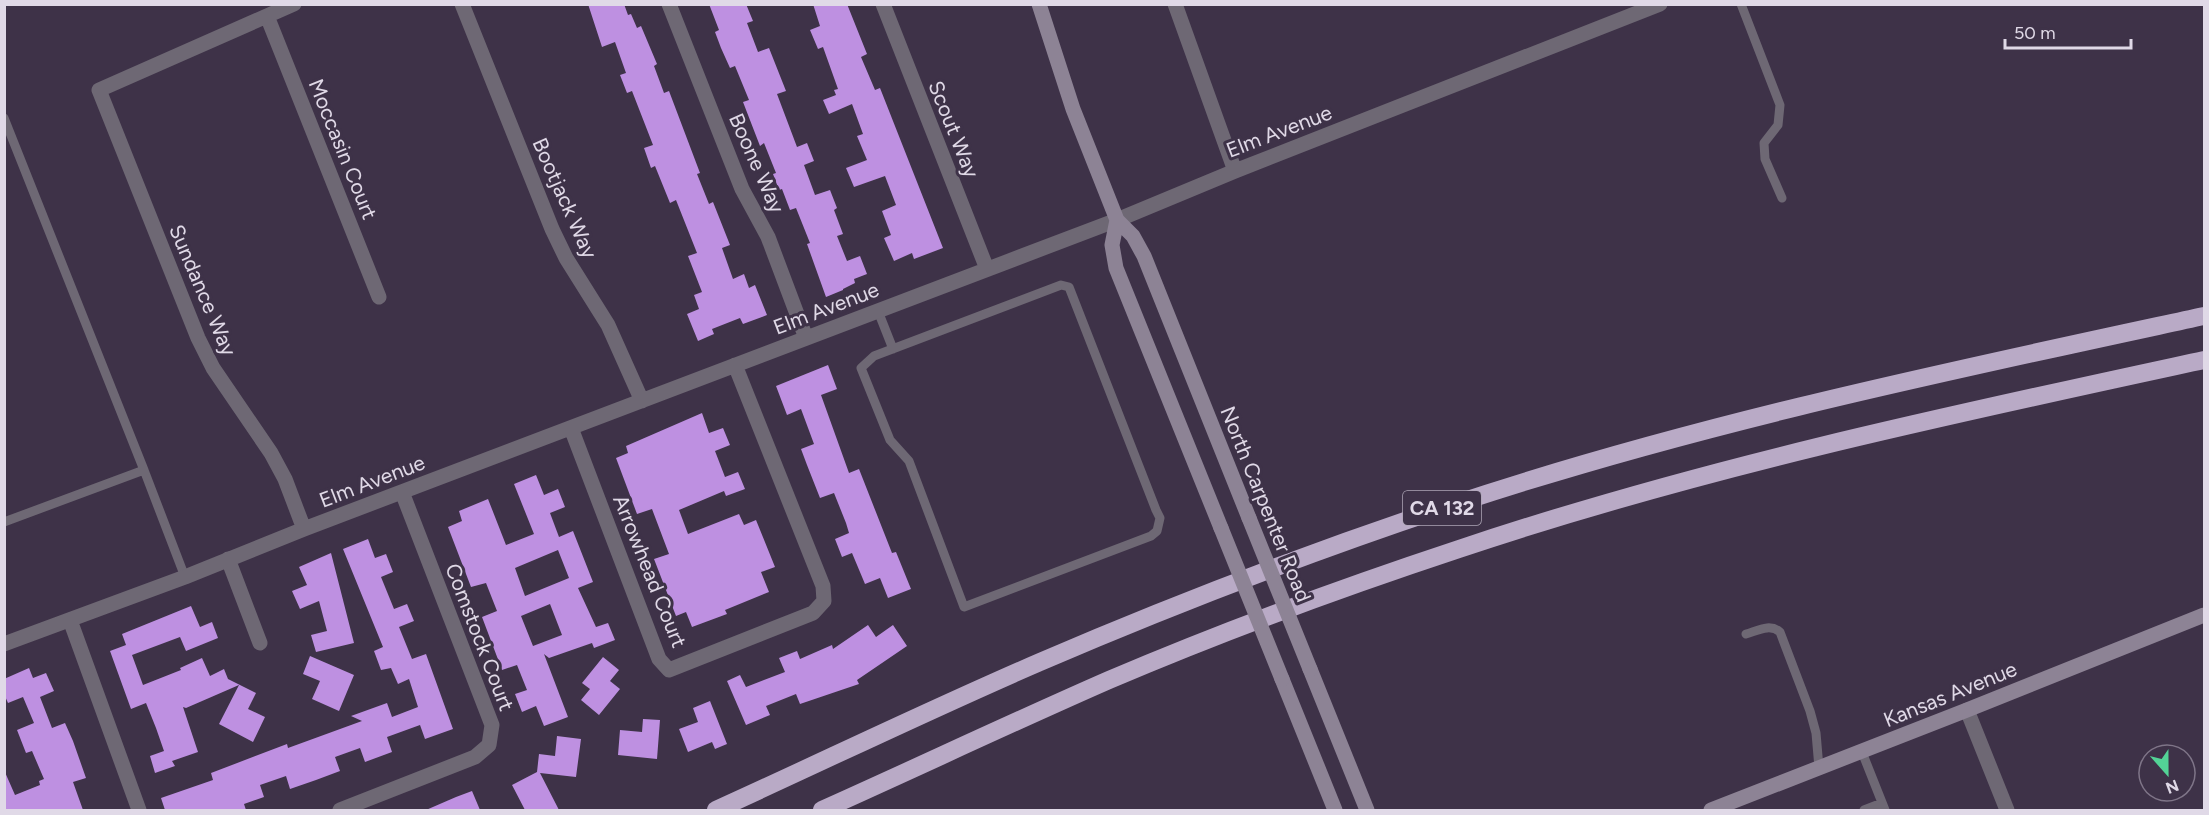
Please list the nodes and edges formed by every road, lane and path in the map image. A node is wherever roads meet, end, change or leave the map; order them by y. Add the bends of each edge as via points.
1 (294, 4) edge
2 (462, 4) edge
3 (669, 4) edge
4 (883, 4) edge
5 (1039, 4) edge
6 (1175, 4) edge
7 (1660, 4) edge
8 (1741, 4) edge
9 (267, 16) junction
10 (4, 118) edge
11 (1235, 171) junction
12 (1782, 198) dead end
13 (1117, 220) junction
14 (987, 269) junction
15 (379, 297) dead end
16 (878, 311) junction
17 (2205, 315) edge
18 (806, 338) junction
19 (893, 349) junction
20 (2205, 360) edge
21 (735, 365) junction
22 (642, 401) junction
23 (571, 428) junction
24 (144, 470) junction
25 (402, 492) junction
26 (4, 522) edge
27 (304, 529) junction
28 (228, 559) junction
29 (185, 577) junction
30 (2205, 615) edge
31 (70, 620) junction
32 (1746, 634) dead end
33 (260, 643) dead end
34 (4, 644) edge
35 (1967, 710) junction
36 (1862, 752) junction
37 (1819, 768) junction
38 (1884, 807) edge
39 (139, 810) edge
40 (340, 810) edge
41 (716, 810) edge
42 (822, 810) edge
43 (1335, 810) edge
44 (1366, 810) edge
45 (1712, 810) edge
46 (1864, 810) edge
47 (2007, 810) edge

1 - 9 street
2 - 22 street, Bootjack Way via 552,229 608,325
3 - 18 street, Boone Way via 742,189 768,237
4 - 14 street, Scout Way
5 - 13 main road, North Carpenter Road via 1073,109
6 - 11 street
7 - 11 street, Elm Avenue
8 - 12 lane via 1780,105 1778,125 1764,143 1765,159
9 - 15 street, Moccasin Court
9 - 27 street, Sundance Way via 99,90 198,338 213,369 272,453
10 - 24 lane
11 - 13 street, Elm Avenue
13 - 14 street, Elm Avenue
13 - 43 main road, North Carpenter Road, bridge via 1112,244 1116,268
13 - 44 main road, North Carpenter Road, bridge via 1133,236 1144,256
14 - 16 street, Elm Avenue
16 - 18 street, Elm Avenue
16 - 19 lane
17 - 41 highway, CA 132 via 1751,417 1447,506 1307,555 1131,624
18 - 21 street, Elm Avenue
19 - 19 lane via 1061,285 1069,287 1160,518 1157,531 964,607 909,461 890,440 861,368 874,356
20 - 42 highway, CA 132 via 1764,459 1462,548 1147,664
21 - 22 street, Elm Avenue
21 - 23 street, Arrowhead Court via 823,586 824,601 813,613 669,670 659,659
22 - 23 street, Elm Avenue
23 - 25 street, Elm Avenue
24 - 26 lane
24 - 29 lane
25 - 27 street, Elm Avenue
25 - 40 street, Comstock Court via 492,725 489,745 476,757
27 - 28 street, Elm Avenue
28 - 29 street, Elm Avenue
28 - 33 street
29 - 31 street, Elm Avenue
30 - 35 main road, Kansas Avenue
31 - 34 street, Elm Avenue
31 - 39 street
32 - 37 lane via 1768,627 1780,632 1810,711
35 - 36 main road, Kansas Avenue
35 - 47 street
36 - 37 main road, Kansas Avenue
36 - 38 lane
37 - 45 main road, Kansas Avenue
38 - 46 lane

